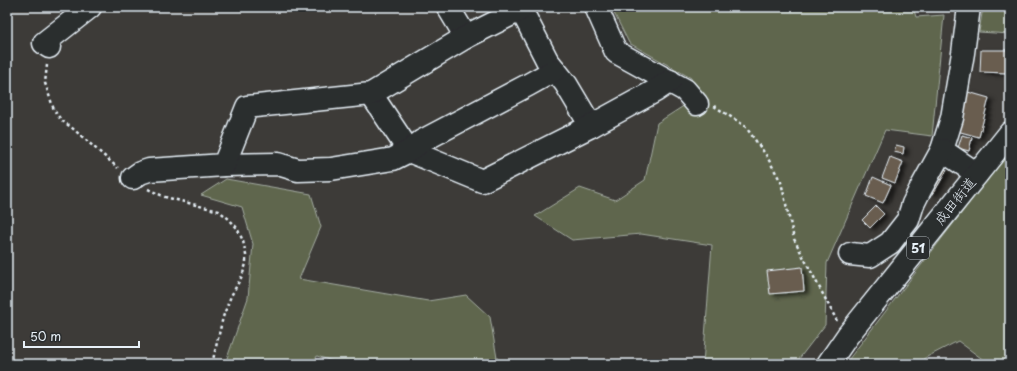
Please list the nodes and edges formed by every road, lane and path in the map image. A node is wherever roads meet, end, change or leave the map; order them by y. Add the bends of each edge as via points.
1 (90, 7) edge
2 (448, 7) edge
3 (596, 7) edge
4 (969, 7) edge
5 (519, 9) edge
6 (466, 37) junction
7 (49, 47) joint
8 (555, 70) junction
9 (670, 81) junction
10 (372, 94) junction
11 (697, 104) joint
12 (591, 126) junction
13 (1010, 134) edge
14 (942, 150) junction
15 (409, 152) junction
16 (224, 165) junction
17 (978, 174) junction
18 (133, 178) junction
19 (850, 254) dead end
20 (840, 327) dead end
21 (212, 364) edge
22 (828, 364) edge

1 - 7 main road via 44,43
2 - 6 main road
3 - 9 main road via 616,52
4 - 14 main road via 952,118
5 - 6 main road
5 - 8 main road
6 - 10 main road
7 - 18 path via 45,83 54,110 61,120 114,166
8 - 12 main road
8 - 15 main road via 422,141
9 - 11 main road via 685,90
9 - 12 main road
10 - 15 main road
10 - 16 main road via 247,107
11 - 20 path via 715,106 745,126 766,155 782,182 794,239
12 - 15 main road via 482,181
13 - 17 main road, 成田街道 / 51
14 - 17 main road
14 - 19 main road via 913,204 908,220 890,243 870,256
15 - 16 main road via 394,159 331,169 298,170 278,164
16 - 18 main road via 149,170
17 - 22 main road, 成田街道 / 51 via 848,335
18 - 21 path via 165,197 218,211 237,228 243,241 246,264 223,317

